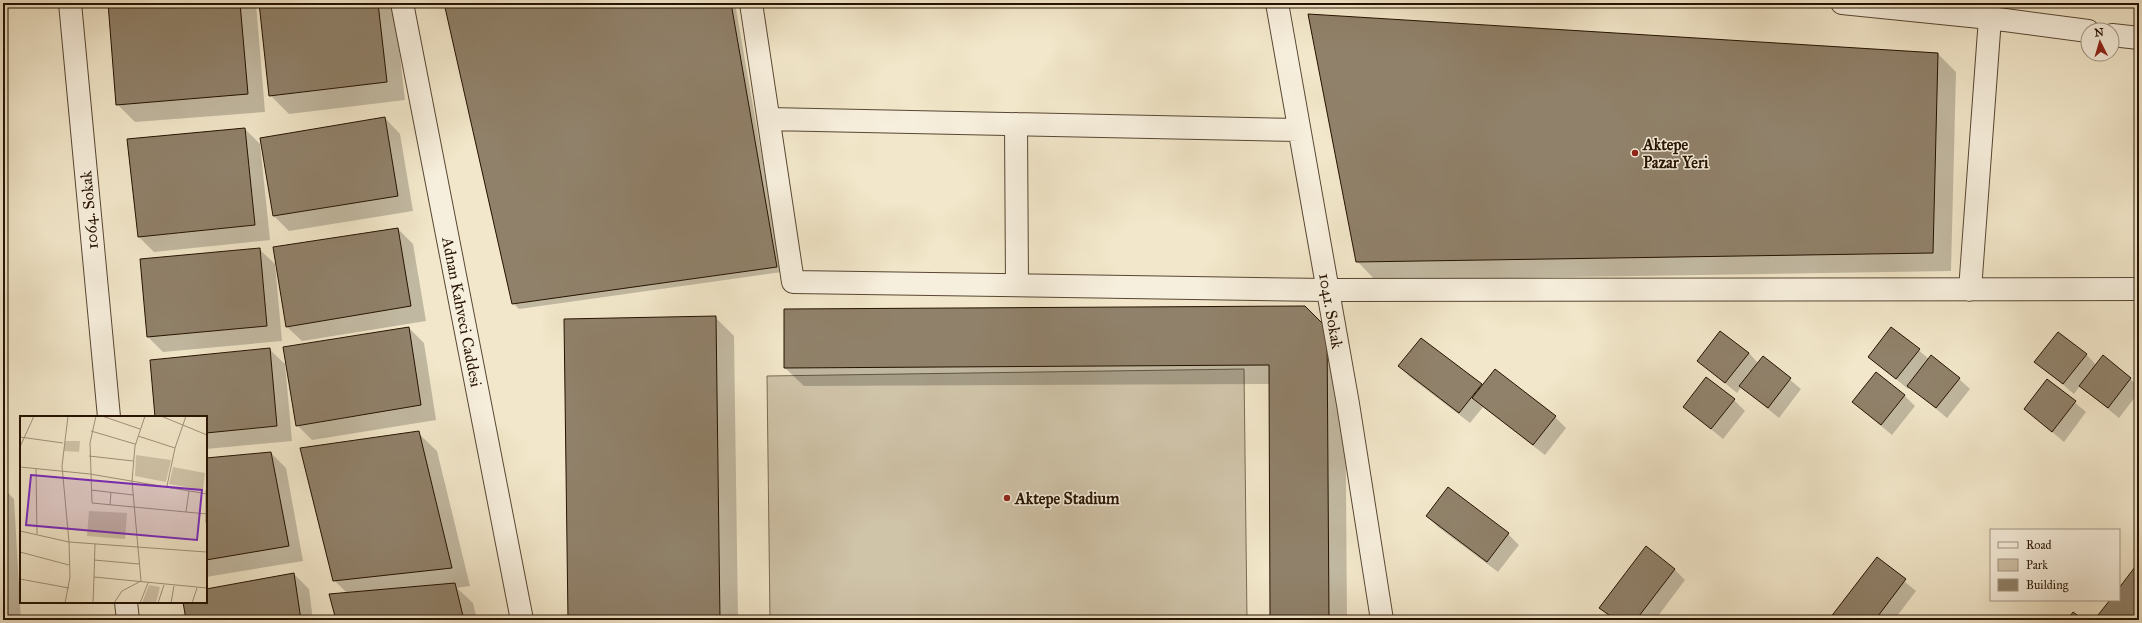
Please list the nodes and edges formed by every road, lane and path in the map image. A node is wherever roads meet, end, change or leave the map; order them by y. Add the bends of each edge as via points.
1 (70, 3) edge
2 (402, 3) edge
3 (751, 3) edge
4 (1277, 3) edge
5 (1842, 3) edge
6 (1990, 18) junction
7 (2080, 31) edge
8 (2120, 36) edge
9 (2139, 38) edge
10 (769, 119) junction
11 (1016, 124) junction
12 (1299, 130) junction
13 (1017, 285) junction
14 (2139, 289) edge
15 (1327, 290) junction
16 (1970, 290) junction
17 (109, 416) edge
18 (126, 603) edge
19 (128, 620) edge
20 (522, 620) edge
21 (1382, 620) edge

1 - 17 street, 1064. Sokak
2 - 20 street, Adnan Kahveci Caddesi
3 - 10 street
4 - 12 street, 1041. Sokak
5 - 6 street
6 - 7 street
6 - 16 street
8 - 9 street
10 - 11 street
10 - 13 street via 793,282
11 - 12 street
11 - 13 street
12 - 15 street, 1041. Sokak
13 - 15 street
14 - 16 street
15 - 16 street
15 - 21 street, 1041. Sokak
18 - 19 street

